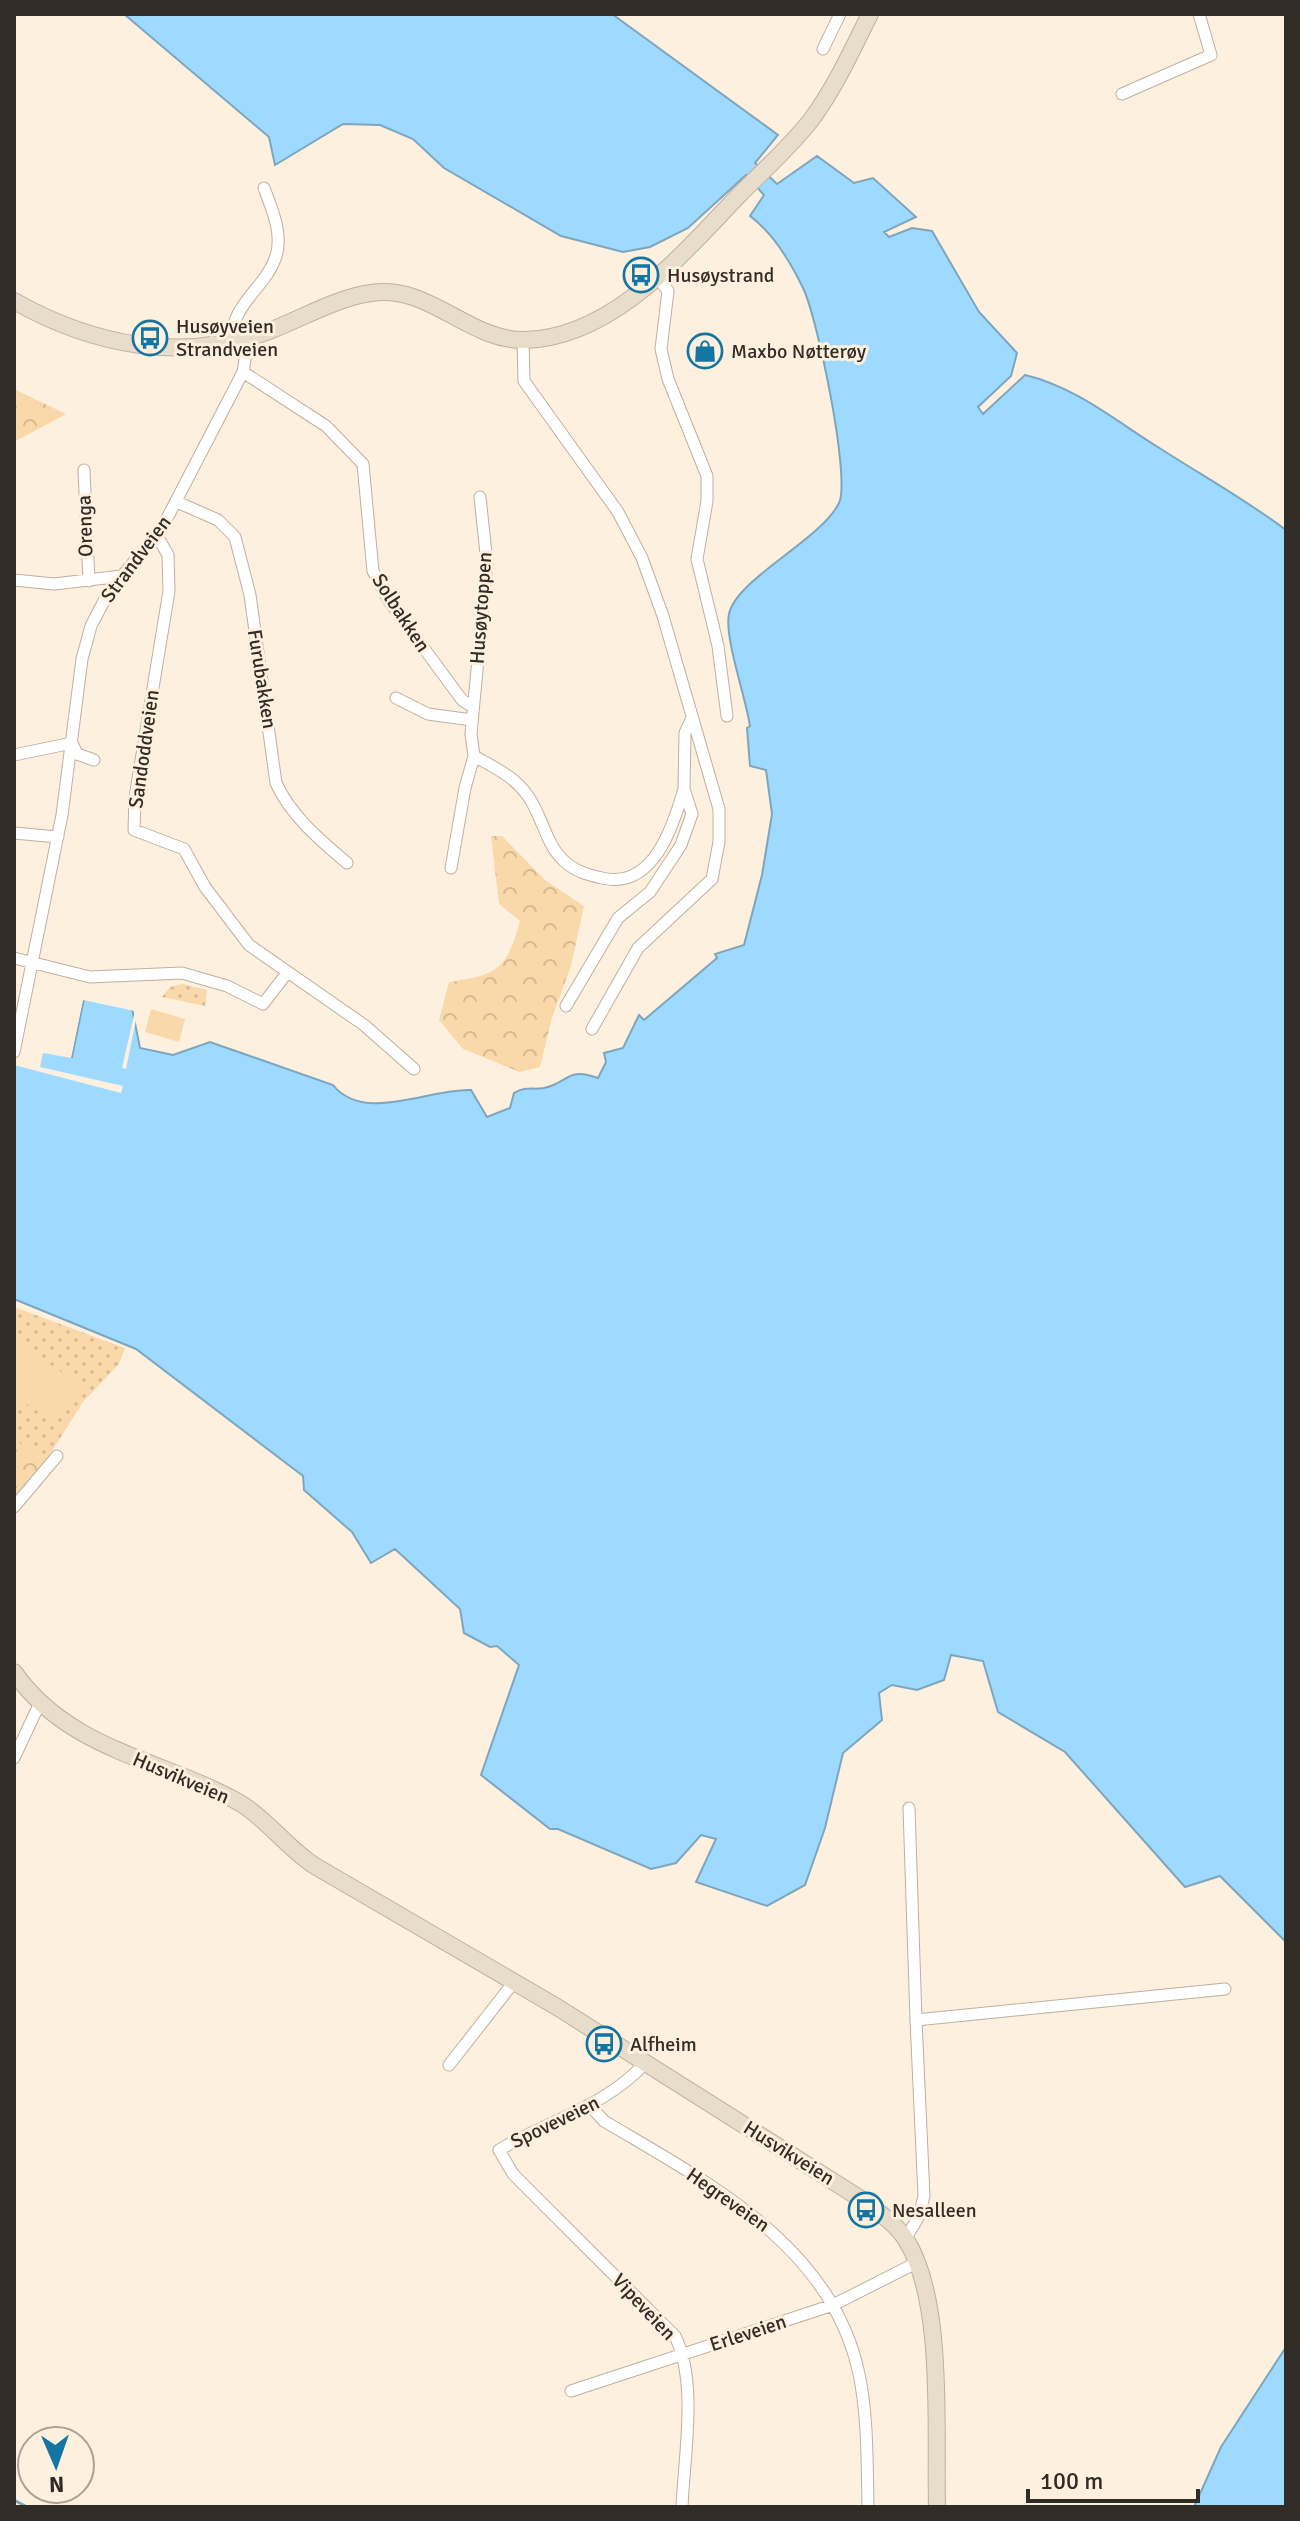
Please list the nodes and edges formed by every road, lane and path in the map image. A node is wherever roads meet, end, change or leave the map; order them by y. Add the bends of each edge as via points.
1 (840, 14) edge
2 (870, 14) edge
3 (1199, 14) edge
4 (823, 49) dead end
5 (1122, 94) dead end
6 (264, 188) dead end
7 (656, 276) junction
8 (14, 301) edge
9 (523, 340) junction
10 (238, 341) junction
11 (243, 372) junction
12 (84, 470) dead end
13 (480, 497) dead end
14 (177, 502) junction
15 (156, 534) junction
16 (122, 576) junction
17 (14, 580) edge
18 (89, 581) junction
19 (396, 698) dead end
20 (472, 713) junction
21 (727, 716) dead end
22 (691, 720) junction
23 (72, 743) junction
24 (14, 755) edge
25 (474, 756) junction
26 (94, 760) dead end
27 (684, 789) junction
28 (14, 833) edge
29 (58, 837) junction
30 (347, 863) dead end
31 (451, 868) dead end
32 (14, 958) edge
33 (31, 963) junction
34 (287, 973) junction
35 (566, 1006) dead end
36 (592, 1029) dead end
37 (14, 1052) edge
38 (414, 1069) dead end
39 (57, 1456) dead end
40 (14, 1507) edge
41 (14, 1672) edge
42 (39, 1705) junction
43 (14, 1758) edge
44 (909, 1808) dead end
45 (514, 1982) junction
46 (1225, 1989) dead end
47 (916, 2020) junction
48 (646, 2062) junction
49 (449, 2065) dead end
50 (591, 2107) junction
51 (499, 2150) joint
52 (906, 2238) junction
53 (918, 2262) junction
54 (833, 2305) junction
55 (683, 2354) junction
56 (571, 2391) dead end
57 (682, 2507) edge
58 (868, 2507) edge
59 (937, 2507) edge

1 - 4 street
2 - 7 main road via 811,119
3 - 5 street via 1211,55
6 - 10 street, Strandveien via 276,222 277,254 235,316 231,329
7 - 9 main road via 586,325 553,337
7 - 21 street via 668,291 661,340 668,379 707,476 697,559 718,646
8 - 10 main road via 115,342 176,349
9 - 10 main road via 478,329 420,298 381,292 335,303
9 - 22 street via 524,381 618,512 642,558
10 - 11 street, Strandveien via 246,353
11 - 14 street, Strandveien
11 - 20 street, Solbakken via 326,426 363,464 369,552 378,583
12 - 18 street, Orenga
13 - 20 street, Husøytoppen via 487,563
14 - 15 street, Strandveien
14 - 30 street, Furubakken via 218,520 235,537 250,595 276,783 307,827
15 - 16 street, Strandveien
15 - 34 street, Sandoddveien via 168,555 169,591 134,830 184,849 249,945
16 - 18 street, Orenga
16 - 23 street, Strandveien via 91,626
17 - 18 street, Orenga
19 - 20 street via 428,714
20 - 25 street, Husøytoppen
22 - 27 street via 685,733
22 - 36 street via 719,809 715,869 709,884 638,948
23 - 24 street
23 - 26 street via 77,754
23 - 29 street, Strandveien
25 - 27 street via 512,777 561,858 574,870 610,880 634,876 648,866 667,837
25 - 31 street, Husøytoppen
27 - 35 street via 692,814 681,845 650,892 618,918
28 - 29 street
29 - 33 street, Strandveien
32 - 33 street
33 - 34 street via 90,977 182,973 263,1004
33 - 37 street, Strandveien
34 - 38 street, Sandoddveien via 364,1025
39 - 40 street
41 - 42 main road, Husvikveien
42 - 43 street
42 - 45 main road, Husvikveien via 117,1751 242,1805 305,1860
44 - 47 street
45 - 48 main road, Husvikveien
45 - 49 street
46 - 47 street
47 - 52 street via 924,2196
48 - 50 street, Spoveveien
48 - 52 main road, Husvikveien via 861,2199
50 - 51 street, Spoveveien
50 - 54 street, Hegreveien via 604,2121 757,2218 797,2255
51 - 55 street, Vipeveien via 513,2174 675,2336
52 - 53 main road, Husvikveien
53 - 54 street, Erleveien
53 - 59 main road, Husvikveien via 930,2313
54 - 55 street, Erleveien
54 - 58 street, Hegreveien via 855,2360 864,2402
55 - 56 street, Erleveien
55 - 57 street, Vipeveien via 687,2379

